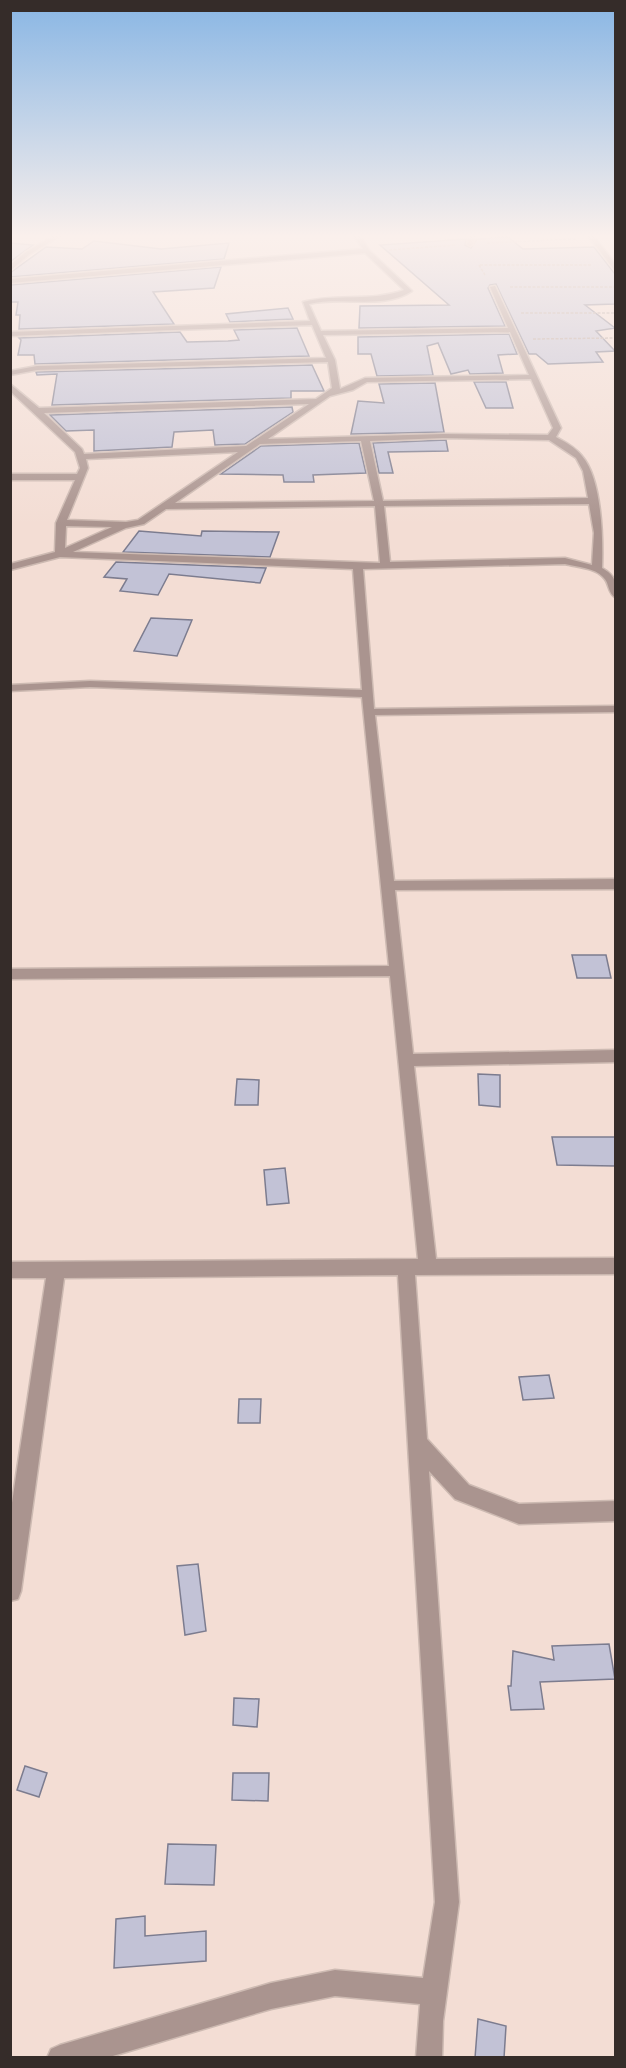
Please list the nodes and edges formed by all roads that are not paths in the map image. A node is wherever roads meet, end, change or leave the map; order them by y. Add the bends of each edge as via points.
1 (51, 333) edge
2 (318, 333) joint
3 (350, 333) edge
4 (514, 333) edge
5 (10, 334) edge
6 (331, 360) junction
7 (10, 373) edge
8 (535, 377) junction
9 (10, 386) edge
10 (329, 394) junction
11 (318, 402) junction
12 (36, 411) junction
13 (551, 438) junction
14 (365, 439) junction
15 (256, 442) junction
16 (246, 449) junction
17 (82, 457) junction
18 (10, 477) edge
19 (81, 477) junction
20 (594, 501) junction
21 (378, 504) junction
22 (166, 506) junction
23 (61, 523) junction
24 (126, 525) junction
25 (60, 554) junction
26 (385, 565) junction
27 (358, 566) junction
28 (10, 567) edge
29 (597, 568) junction
30 (615, 596) edge
31 (10, 688) edge
32 (368, 694) junction
33 (615, 709) edge
34 (369, 712) junction
35 (615, 884) edge
36 (389, 886) junction
37 (398, 970) junction
38 (10, 974) edge
39 (615, 1056) edge
40 (407, 1060) junction
41 (615, 1266) edge
42 (417, 1268) junction
43 (10, 1270) edge
44 (56, 1270) junction
45 (418, 1444) junction
46 (615, 1511) edge
47 (10, 1591) edge
48 (433, 1992) junction
49 (60, 2058) edge
50 (429, 2058) edge

1 - 5 street
2 - 3 street
2 - 6 street
4 - 8 street
6 - 7 street via 37,368
6 - 10 street via 336,388
8 - 10 street via 365,380
8 - 13 street via 557,428
9 - 12 street
10 - 11 street
11 - 12 street
11 - 15 street
12 - 17 street
13 - 14 street
13 - 20 street via 579,457 587,471
14 - 15 street
14 - 21 street
15 - 16 street
16 - 17 street
16 - 22 street
17 - 19 street
18 - 19 street
19 - 23 street
20 - 21 street
20 - 29 street via 599,534
21 - 22 street
21 - 26 street
22 - 24 street via 141,522
23 - 24 street
23 - 25 street
24 - 25 street
25 - 27 street
25 - 28 street
26 - 27 street
26 - 29 street via 565,561
27 - 32 street
29 - 30 street via 609,576
31 - 32 street via 90,684
32 - 34 street
33 - 34 street
34 - 36 street
35 - 36 street
36 - 37 street
37 - 38 street
37 - 40 street
39 - 40 street
40 - 42 street
41 - 42 street
42 - 44 street
42 - 45 street
43 - 44 street
44 - 47 street
45 - 46 street via 462,1492 519,1514
45 - 48 street via 447,1902
48 - 49 street via 335,1983 271,1996
48 - 50 street

